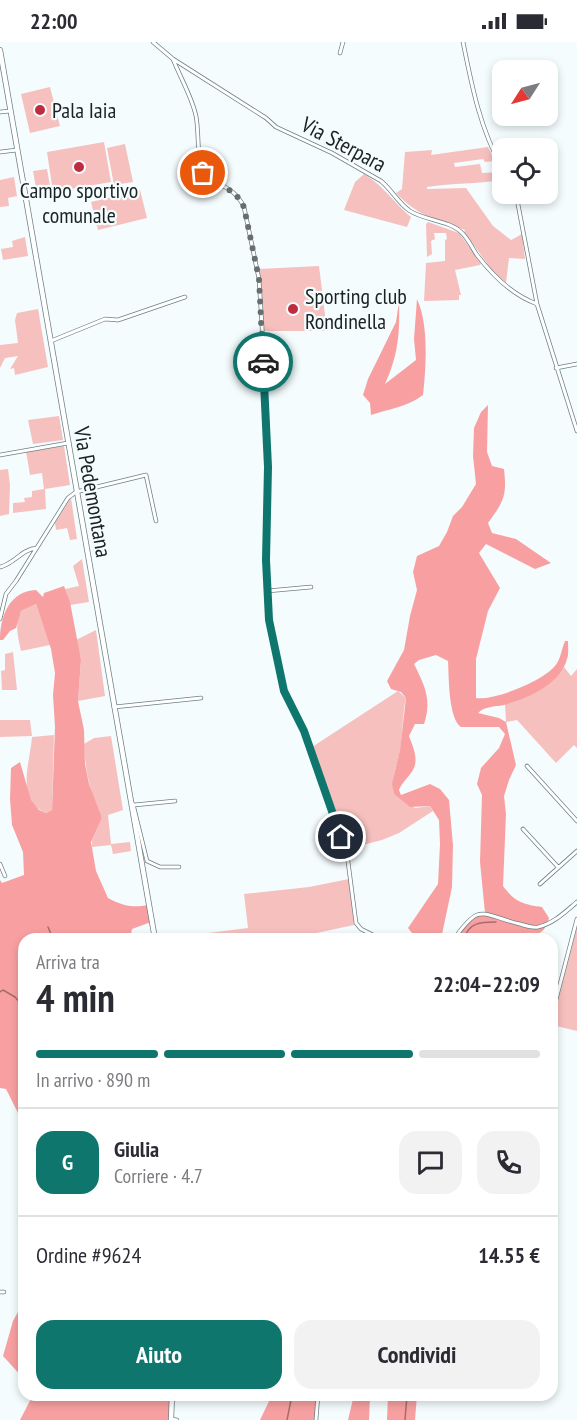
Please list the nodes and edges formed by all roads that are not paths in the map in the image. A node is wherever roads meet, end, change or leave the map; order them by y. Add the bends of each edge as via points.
1 (153, 42) edge
2 (343, 42) edge
3 (463, 42) edge
4 (0, 50) edge
5 (340, 53) dead end
6 (173, 59) junction
7 (1, 65) edge
8 (10, 111) junction
9 (0, 112) edge
10 (17, 150) junction
11 (492, 150) edge
12 (0, 152) edge
13 (518, 204) edge
14 (185, 297) dead end
15 (537, 304) junction
16 (50, 342) junction
17 (577, 364) edge
18 (556, 368) junction
19 (577, 431) edge
20 (68, 443) junction
21 (0, 455) edge
22 (76, 492) junction
23 (156, 520) dead end
24 (37, 548) junction
25 (0, 567) edge
26 (311, 587) dead end
27 (267, 591) junction
28 (0, 618) edge
29 (201, 698) dead end
30 (114, 707) junction
31 (527, 766) dead end
32 (175, 801) dead end
33 (132, 802) junction
34 (577, 821) edge
35 (523, 830) dead end
36 (577, 851) edge
37 (0, 864) edge
38 (179, 867) dead end
39 (558, 867) junction
40 (5, 876) dead end
41 (540, 884) dead end
42 (577, 902) edge
43 (577, 919) edge
44 (154, 933) edge
45 (369, 933) edge
46 (458, 933) edge
47 (558, 992) edge
48 (172, 1401) edge
49 (318, 1401) edge
50 (173, 1420) edge
51 (316, 1420) edge

1 - 6 street, Via Sterpara
2 - 5 street
3 - 11 street via 481,123
4 - 7 street, Via Pedemontana
6 - 15 street, Via Sterpara via 276,127 381,181 408,210 461,232 499,280
6 - 27 street via 195,113 199,164 207,179 227,187 240,198 259,279 268,467
7 - 8 street, Via Pedemontana
8 - 9 street
8 - 10 street, Via Pedemontana
10 - 12 street
10 - 16 street, Via Pedemontana
13 - 15 street
14 - 16 street via 118,320 105,319
15 - 18 street
16 - 20 street, Via Pedemontana
17 - 18 street
18 - 19 street
20 - 21 street
20 - 22 street, Via Pedemontana
22 - 23 street via 146,475
22 - 24 street via 68,498
22 - 30 street, Via Pedemontana
24 - 25 street
24 - 28 street via 6,594
26 - 27 street
27 - 45 street via 284,691 304,731 347,854 356,923
29 - 30 street
30 - 33 street, Via Pedemontana
31 - 34 street
32 - 33 street
33 - 38 street via 147,861 160,867
33 - 44 street, Via Pedemontana
35 - 39 street
36 - 39 street
37 - 40 street
39 - 41 street
42 - 46 street via 555,920 536,927 488,914 467,920
43 - 47 street
48 - 50 street
49 - 51 street

